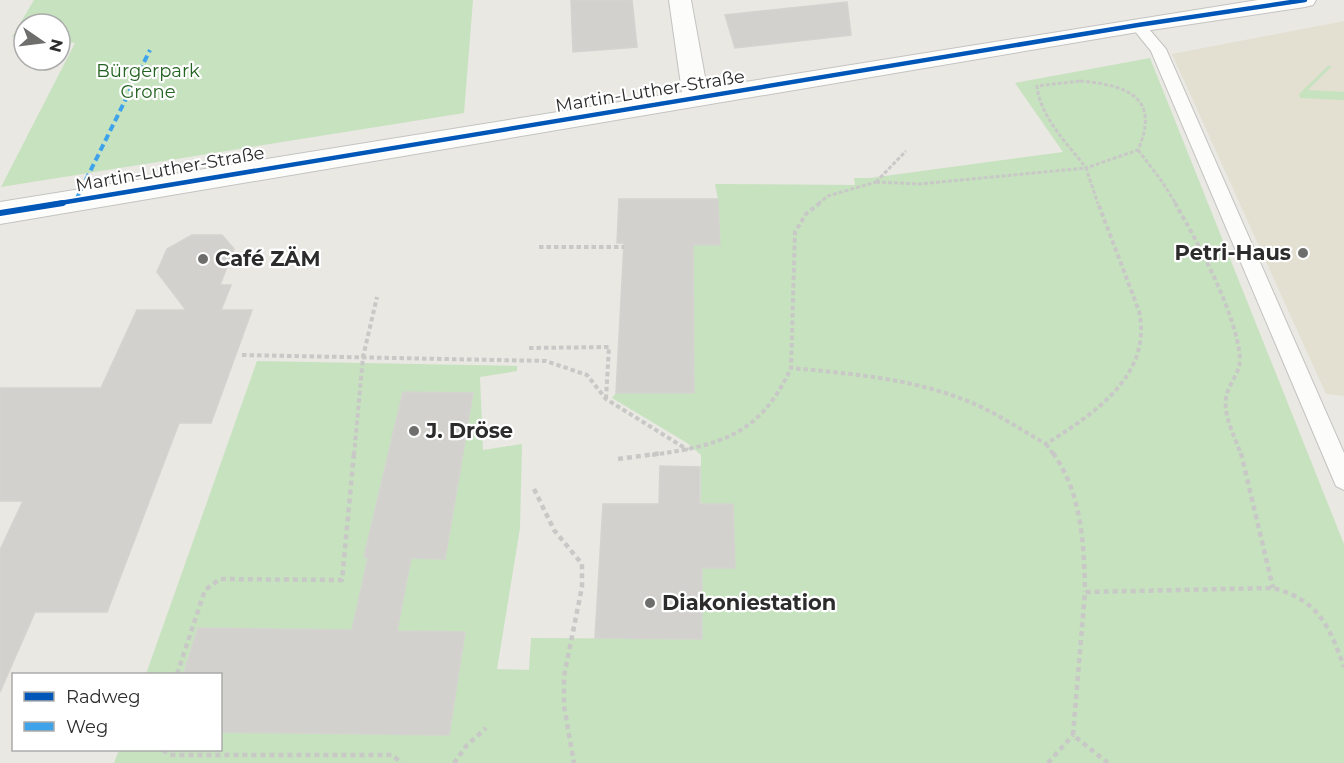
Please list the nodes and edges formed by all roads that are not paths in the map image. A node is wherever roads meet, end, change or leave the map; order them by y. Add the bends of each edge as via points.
1 (680, 0) edge
2 (1305, 0) edge
3 (1138, 25) junction
4 (696, 99) junction
5 (0, 213) edge
6 (1344, 479) edge

1 - 4 street
2 - 3 street, Martin-Luther-Straße
3 - 4 street, Martin-Luther-Straße
3 - 6 lane via 1158,49
4 - 5 street, Martin-Luther-Straße

